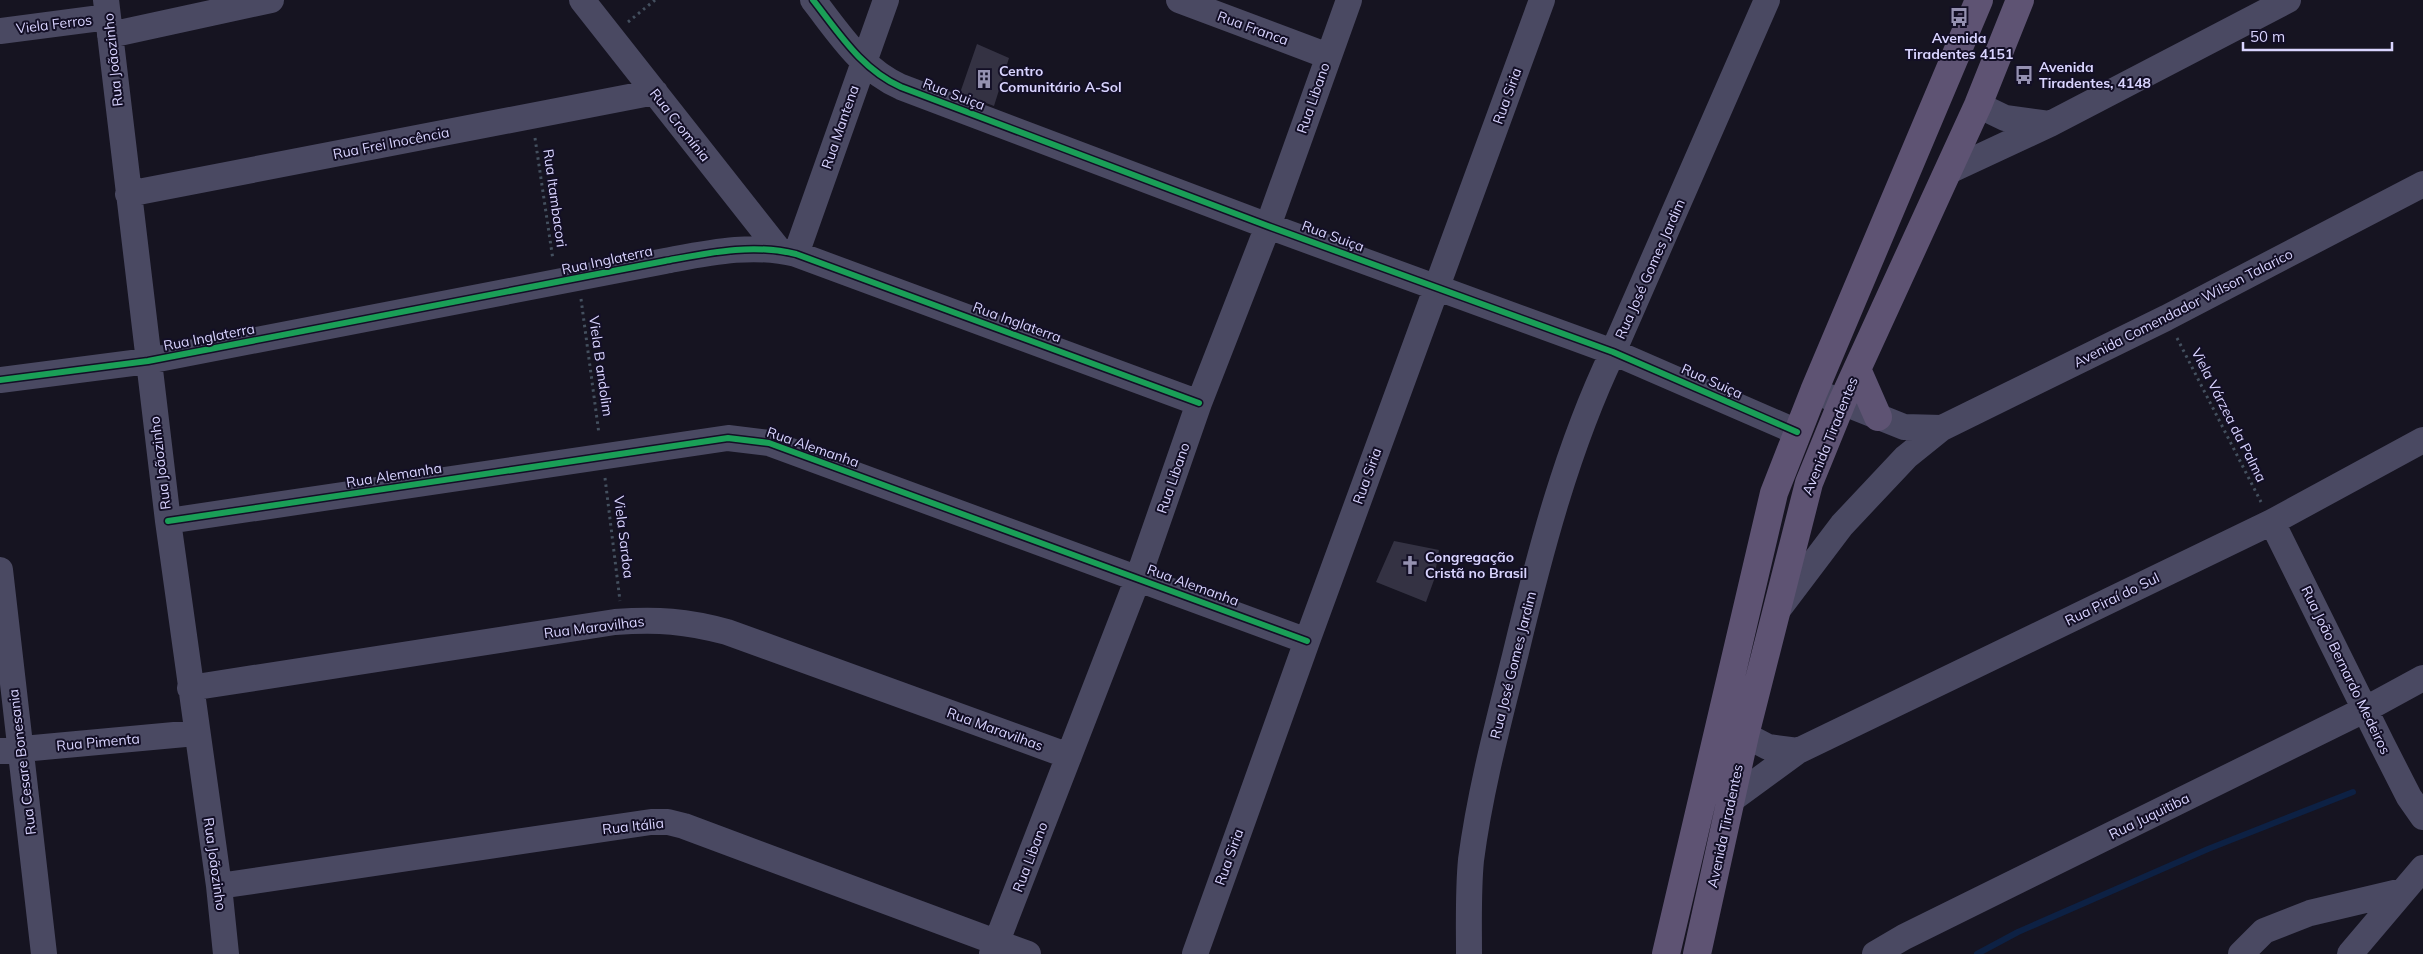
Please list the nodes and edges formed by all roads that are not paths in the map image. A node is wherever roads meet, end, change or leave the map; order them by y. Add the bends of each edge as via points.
1 (271, 0) edge
2 (582, 0) edge
3 (813, 0) edge
4 (886, 0) edge
5 (1179, 0) edge
6 (1349, 0) edge
7 (1542, 0) edge
8 (1768, 0) edge
9 (1979, 0) edge
10 (2020, 0) edge
11 (2288, 0) edge
12 (108, 17) edge
13 (0, 31) edge
14 (1328, 56) junction
15 (862, 62) junction
16 (654, 92) junction
17 (1978, 105) junction
18 (2050, 124) junction
19 (1949, 171) junction
20 (2423, 184) edge
21 (128, 194) junction
22 (1268, 226) junction
23 (787, 252) junction
24 (1436, 286) junction
25 (1613, 352) junction
26 (148, 361) junction
27 (1857, 369) junction
28 (0, 380) edge
29 (1814, 391) junction
30 (1199, 402) junction
31 (1842, 402) junction
32 (1878, 417) junction
33 (1942, 428) junction
34 (1797, 432) junction
35 (2423, 440) edge
36 (168, 522) junction
37 (2272, 522) junction
38 (0, 570) edge
39 (1138, 578) junction
40 (1777, 611) junction
41 (1307, 641) junction
42 (2423, 678) edge
43 (190, 688) junction
44 (2366, 709) junction
45 (196, 733) junction
46 (1745, 735) junction
47 (10, 750) edge
48 (1798, 751) junction
49 (1069, 756) junction
50 (1731, 800) junction
51 (2423, 817) edge
52 (2423, 868) edge
53 (219, 886) junction
54 (2404, 891) junction
55 (994, 948) edge
56 (44, 954) edge
57 (226, 954) edge
58 (1028, 954) edge
59 (1194, 954) edge
60 (1469, 954) edge
61 (1666, 954) edge
62 (1697, 954) edge
63 (1875, 954) edge
64 (2241, 954) edge
65 (2350, 954) edge

1 - 12 street, Viela Ferros
2 - 16 street, Rua Cromínia
3 - 15 street, Rua Suiça
4 - 15 street, Rua Mantena
5 - 14 street, Rua Franca
6 - 14 street, Rua Libano
7 - 24 street, Rua Siria
8 - 25 street, Rua José Gomes Jardim
9 - 29 main road, Avenida Tiradentes
10 - 17 main road, Avenida Tiradentes
11 - 18 street
12 - 13 street, Viela Ferros
12 - 21 street, Rua Joãozinho
14 - 22 street, Rua Libano
15 - 22 street, Rua Suiça via 884,80 900,87
15 - 23 street, Rua Mantena
16 - 21 street, Rua Frei Inocência
16 - 23 street, Rua Cromínia
17 - 18 street via 2005,118
17 - 19 main road, Avenida Tiradentes
18 - 19 street
19 - 27 main road, Avenida Tiradentes
20 - 33 street, Avenida Comendador Wilson Talarico via 2166,318
21 - 26 street, Rua Joãozinho
22 - 24 street, Rua Suiça
22 - 30 street, Rua Libano
23 - 26 street, Rua Inglaterra via 718,251
23 - 30 street, Rua Inglaterra
24 - 25 street, Rua Suiça
24 - 41 street, Rua Siria
25 - 34 street, Rua Suiça
25 - 60 street, Rua José Gomes Jardim via 1590,400 1570,454 1528,598 1489,761 1472,860
26 - 28 street, Rua Inglaterra
26 - 36 street, Rua Joãozinho
27 - 31 main road, Avenida Tiradentes
27 - 32 main road
29 - 31 street, Avenida Comendador Wilson Talarico
29 - 34 main road, Avenida Tiradentes
30 - 39 street, Rua Libano
31 - 32 street, Avenida Comendador Wilson Talarico
31 - 40 main road, Avenida Tiradentes via 1809,483
32 - 33 street, Avenida Comendador Wilson Talarico via 1904,427
33 - 40 street, Avenida Comendador Wilson Talarico via 1906,457 1842,525
34 - 61 main road, Avenida Tiradentes via 1774,493
35 - 37 street, Rua Piraí do Sul
36 - 39 street, Rua Alemanha via 728,438 769,443
36 - 43 street, Rua Joãozinho
37 - 44 street, Rua João Bernardo Medeiros
37 - 48 street, Rua Piraí do Sul
38 - 47 street, Rua Cesare Bonesania
39 - 41 street, Rua Alemanha
39 - 49 street, Rua Libano
40 - 46 main road, Avenida Tiradentes
41 - 59 street, Rua Siria
42 - 44 street, Rua Juquitiba
43 - 45 street, Rua Joãozinho
43 - 49 street, Rua Maravilhas via 623,622 691,622 727,632
44 - 51 street, Rua João Bernardo Medeiros via 2409,797
44 - 63 street, Rua Juquitiba
45 - 47 street, Rua Pimenta
45 - 53 street, Rua Joãozinho
46 - 48 street via 1768,747
46 - 50 main road, Avenida Tiradentes
47 - 56 street, Rua Cesare Bonesania
48 - 50 street, Rua Piraí do Sul
49 - 55 street, Rua Libano
50 - 62 main road, Avenida Tiradentes
52 - 54 street
53 - 55 street, Rua Itália via 668,822
53 - 57 street, Rua Joãozinho
54 - 64 street via 2310,913 2264,931
54 - 65 street
55 - 58 street, Rua Itália

